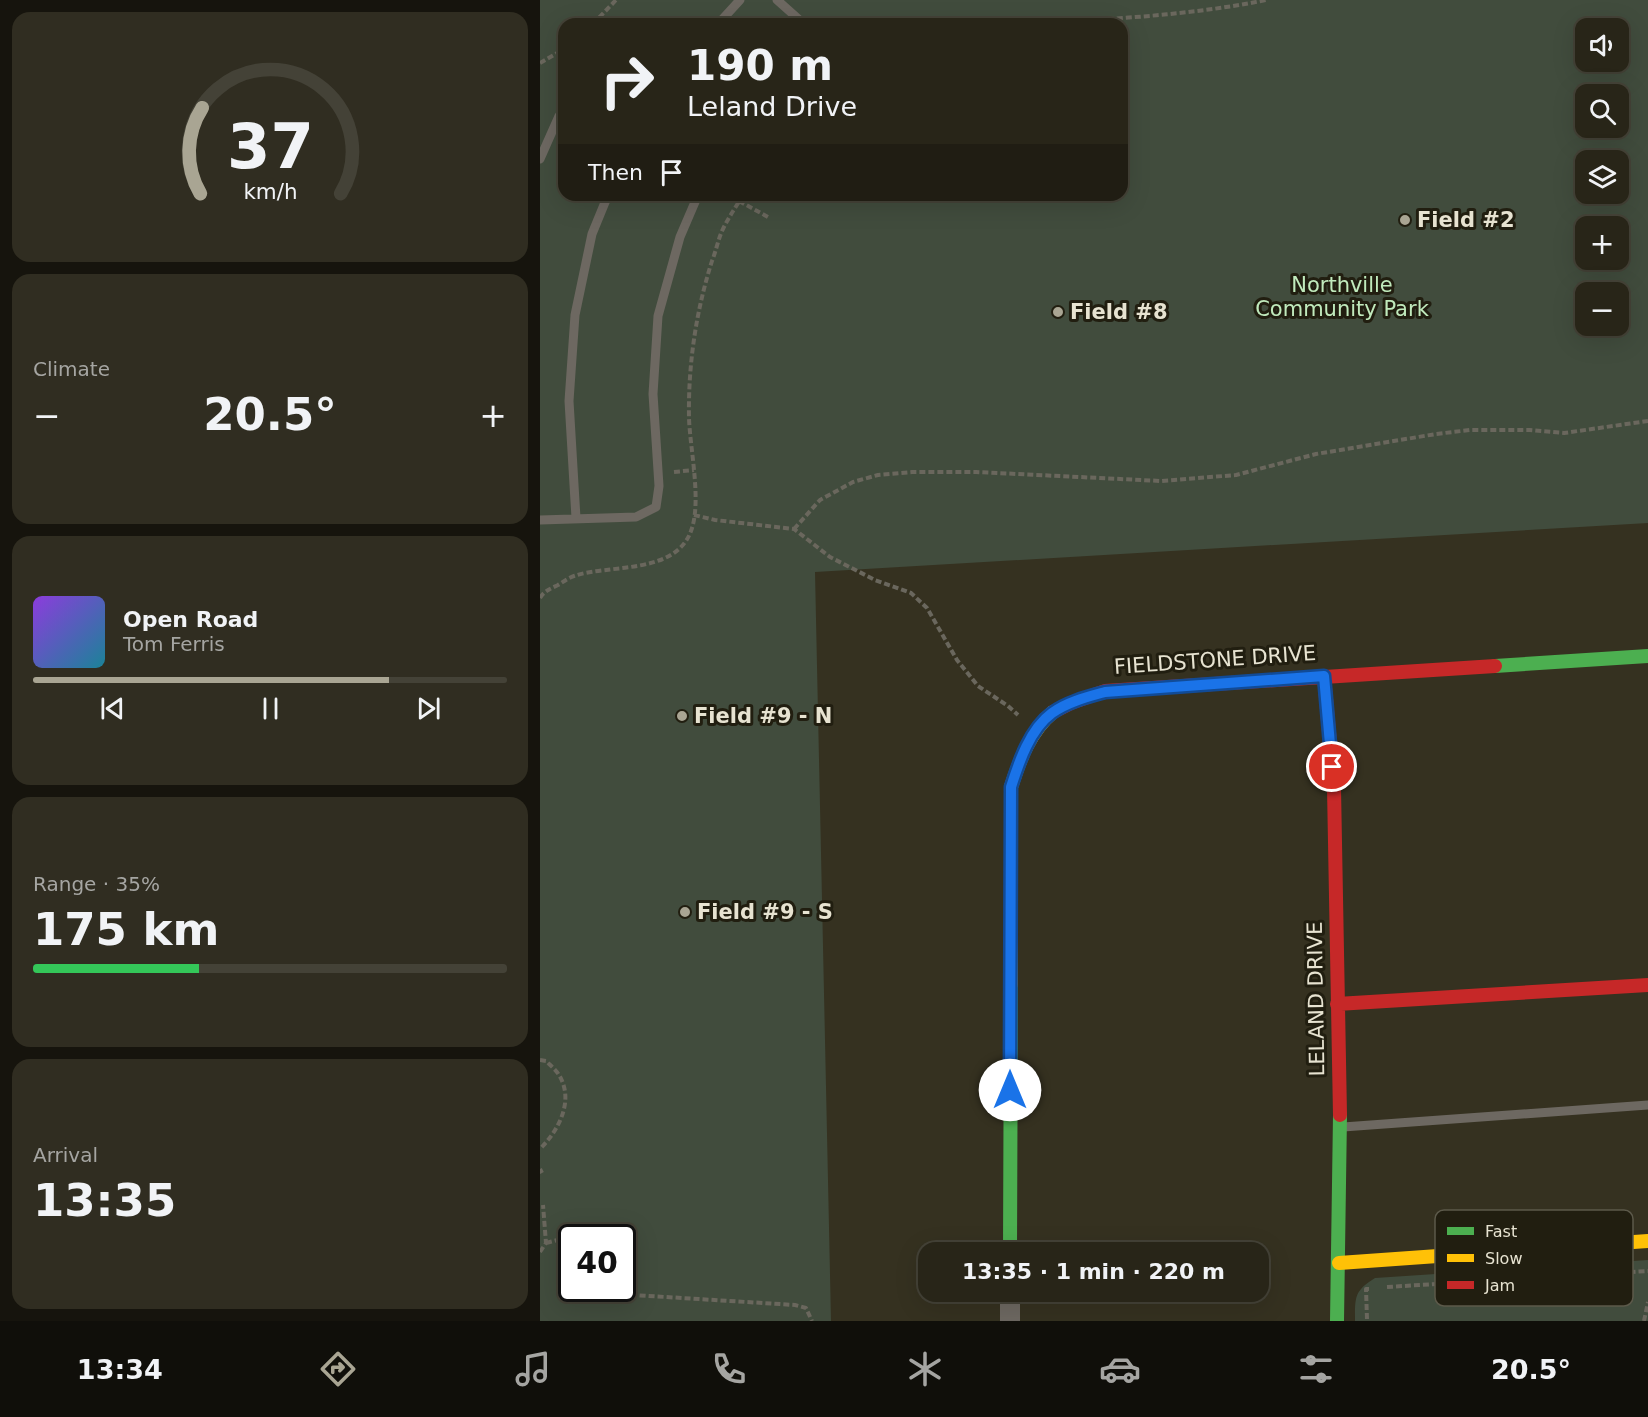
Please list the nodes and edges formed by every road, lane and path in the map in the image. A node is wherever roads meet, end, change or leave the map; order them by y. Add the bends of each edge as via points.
1 (616, 0) edge
2 (740, 0) edge
3 (777, 0) edge
4 (1266, 0) edge
5 (599, 18) edge
6 (724, 18) edge
7 (797, 18) edge
8 (1116, 18) edge
9 (558, 52) edge
10 (540, 63) edge
11 (558, 120) edge
12 (540, 159) edge
13 (606, 201) edge
14 (695, 201) edge
15 (739, 201) dead end
16 (768, 217) dead end
17 (1648, 421) edge
18 (694, 515) dead end
19 (576, 518) junction
20 (540, 520) edge
21 (794, 529) junction
22 (1648, 656) edge
23 (1324, 676) junction
24 (1036, 732) junction
25 (1648, 985) edge
26 (1337, 1004) junction
27 (540, 1060) edge
28 (1648, 1105) edge
29 (1340, 1127) junction
30 (540, 1149) edge
31 (543, 1205) dead end
32 (558, 1240) edge
33 (1648, 1241) edge
34 (1010, 1242) edge
35 (1633, 1242) edge
36 (546, 1243) junction
37 (540, 1252) edge
38 (1435, 1256) edge
39 (1339, 1263) junction
40 (1648, 1271) edge
41 (1633, 1272) edge
42 (1435, 1285) edge
43 (636, 1295) edge
44 (1010, 1302) edge
45 (1648, 1302) edge
46 (1367, 1319) dead end
47 (812, 1321) edge
48 (1010, 1321) edge
49 (1337, 1321) edge
50 (1644, 1321) edge

1 - 5 path
2 - 6 lane
3 - 7 lane
4 - 8 path via 1218,10
9 - 10 path
11 - 12 lane
13 - 19 lane via 592,234 575,315 569,401
14 - 19 lane via 680,237 657,316 653,394 659,486 656,507 636,518
15 - 16 path
17 - 21 path via 1564,433 1470,430 1436,434 1316,454 1236,475 1172,480 976,472 878,475 853,482 820,500
18 - 21 path
19 - 20 lane
21 - 24 path via 830,557 911,593 927,608 957,660 978,686
22 - 23 street, FIELDSTONE DRIVE
23 - 24 street, FIELDSTONE DRIVE via 1105,692 1079,699 1051,714
23 - 26 street, LELAND DRIVE via 1334,788
24 - 34 street, FIELDSTONE DRIVE via 1018,762 1011,787
25 - 26 street
26 - 29 street, LELAND DRIVE
27 - 30 path via 546,1060 560,1076 564,1092 563,1115
28 - 29 lane
29 - 39 street, LELAND DRIVE
31 - 36 path
32 - 36 path
33 - 35 street
36 - 37 path
38 - 39 street
39 - 49 street, LELAND DRIVE
40 - 41 path
42 - 46 path via 1366,1289
43 - 47 path via 795,1305 806,1308
44 - 48 street
45 - 50 path

